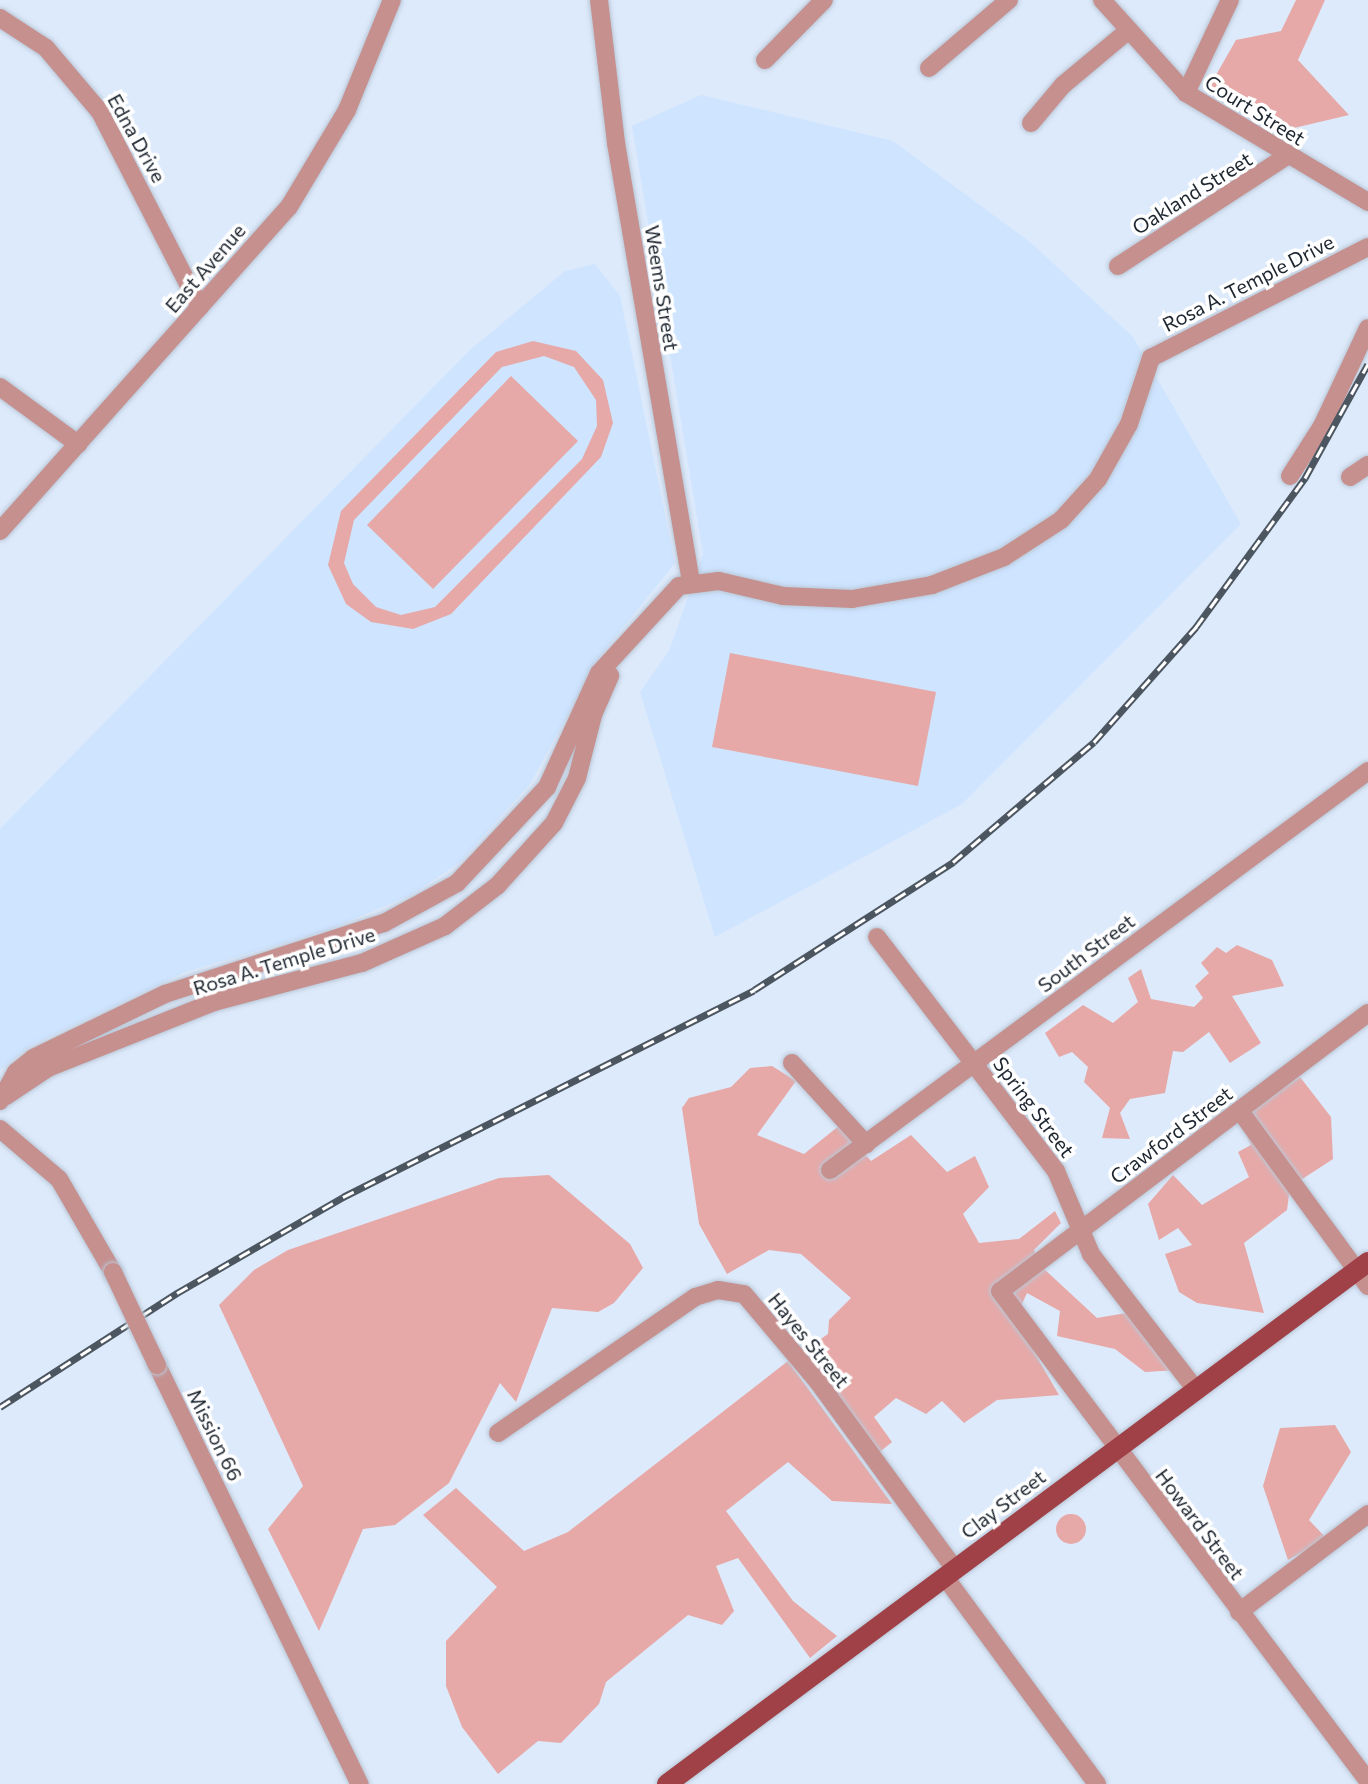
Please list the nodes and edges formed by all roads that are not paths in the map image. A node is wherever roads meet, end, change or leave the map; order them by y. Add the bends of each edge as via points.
1 (392, 0) edge
2 (599, 0) edge
3 (824, 0) edge
4 (1009, 0) edge
5 (1102, 0) edge
6 (1230, 0) edge
7 (0, 18) edge
8 (1129, 30) junction
9 (765, 60) dead end
10 (929, 68) dead end
11 (1186, 93) junction
12 (1031, 123) dead end
13 (1287, 156) junction
14 (1368, 202) edge
15 (1368, 247) edge
16 (1118, 266) dead end
17 (200, 307) junction
18 (1368, 328) edge
19 (0, 387) edge
20 (78, 444) junction
21 (1368, 465) edge
22 (1290, 476) dead end
23 (1350, 477) dead end
24 (0, 531) edge
25 (691, 582) junction
26 (624, 648) junction
27 (1368, 771) edge
28 (877, 937) dead end
29 (1368, 1013) edge
30 (792, 1063) dead end
31 (974, 1063) junction
32 (1, 1100) edge
33 (1240, 1111) junction
34 (0, 1129) edge
35 (866, 1144) junction
36 (830, 1170) dead end
37 (1081, 1230) junction
38 (1364, 1273) edge
39 (1000, 1291) joint
40 (1196, 1390) junction
41 (498, 1433) dead end
42 (1116, 1450) junction
43 (1368, 1514) edge
44 (950, 1573) junction
45 (1239, 1612) junction
46 (1368, 1781) edge
47 (360, 1784) edge
48 (667, 1784) edge
49 (1097, 1784) edge

1 - 17 street, East Avenue via 347,110 311,177
2 - 25 street, Weems Street via 619,158
3 - 9 street
4 - 10 street
5 - 8 street, Court Street
6 - 11 street
7 - 17 street, Edna Drive via 46,48 100,112
8 - 11 street, Court Street
8 - 12 street via 1063,85
11 - 13 street, Court Street
13 - 14 street, Court Street
13 - 16 street, Oakland Street
15 - 25 street, Rosa A. Temple Drive via 1151,358 1129,424 1098,479 1061,520 1004,557 932,585 852,599
17 - 20 street, East Avenue
18 - 22 street via 1322,426
19 - 20 street
20 - 24 street, East Avenue
21 - 23 street
25 - 26 street, Rosa A. Temple Drive via 670,592
26 - 32 street, Rosa A. Temple Drive via 586,695 547,787 457,883 384,923 165,994 33,1058 16,1072
26 - 32 street, Rosa A. Temple Drive via 593,715 577,778 554,823 471,908 397,950 214,1002 48,1068
27 - 31 street, South Street
28 - 31 street, Spring Street
29 - 33 street, Crawford Street
30 - 35 street
31 - 35 street, South Street
31 - 37 street, Spring Street via 1056,1171
33 - 37 street, Crawford Street
33 - 38 street
34 - 47 street, Mission 66, bridge via 66,1188 113,1272
35 - 36 street, South Street
37 - 39 street, Crawford Street
37 - 40 street, Spring Street via 1091,1254
38 - 40 main road, Clay Street
39 - 42 street, Howard Street
40 - 42 main road, Clay Street
41 - 44 street, Hayes Street via 683,1304 718,1290 744,1294 818,1382
42 - 44 main road, Clay Street
42 - 45 street, Howard Street
43 - 45 street
44 - 48 main road, Clay Street
44 - 49 street, Hayes Street
45 - 46 street, Howard Street

